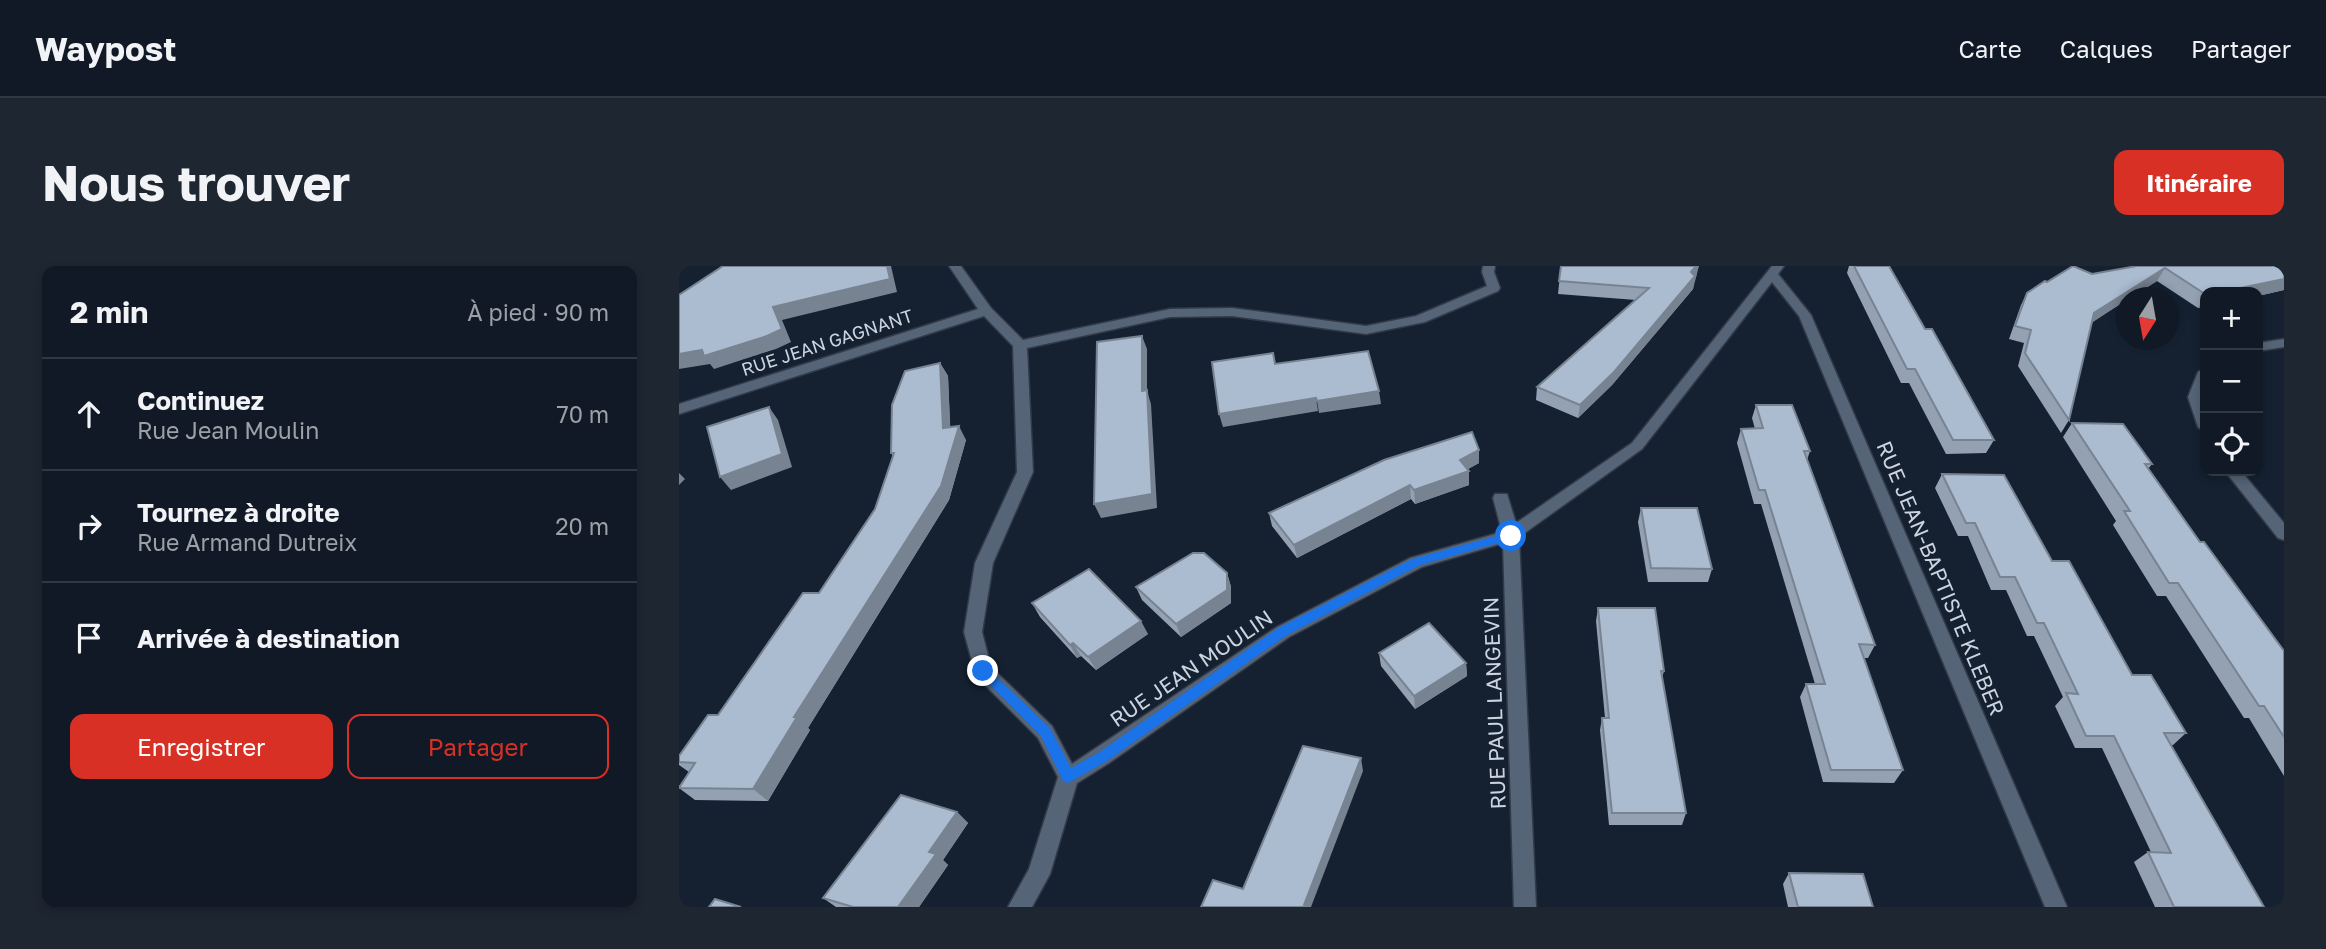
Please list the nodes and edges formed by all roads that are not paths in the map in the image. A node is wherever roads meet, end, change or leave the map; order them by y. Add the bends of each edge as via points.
1 (955, 266) edge
2 (1489, 266) edge
3 (1775, 270) edge
4 (986, 310) junction
5 (2284, 343) edge
6 (1020, 345) junction
7 (2263, 346) edge
8 (2200, 384) edge
9 (679, 409) edge
10 (2200, 412) edge
11 (2237, 476) edge
12 (1501, 498) dead end
13 (2284, 534) edge
14 (1511, 536) junction
15 (1068, 777) junction
16 (1019, 907) edge
17 (1525, 907) edge
18 (2056, 907) edge

1 - 4 street
2 - 6 street via 1494,288 1420,319 1366,330 1232,312 1170,313
3 - 14 street via 1637,446
3 - 18 street, RUE JEAN-BAPTISTE KLEBER via 1805,315
4 - 6 street
4 - 9 street, RUE JEAN GAGNANT
5 - 7 street
6 - 15 street via 1025,472 984,563 973,632 983,671 1045,732
8 - 10 street via 2195,397
11 - 13 street
12 - 14 street, RUE PAUL LANGEVIN
14 - 15 street, RUE JEAN MOULIN via 1416,562 1283,632
14 - 17 street, RUE PAUL LANGEVIN
15 - 16 street via 1039,874

